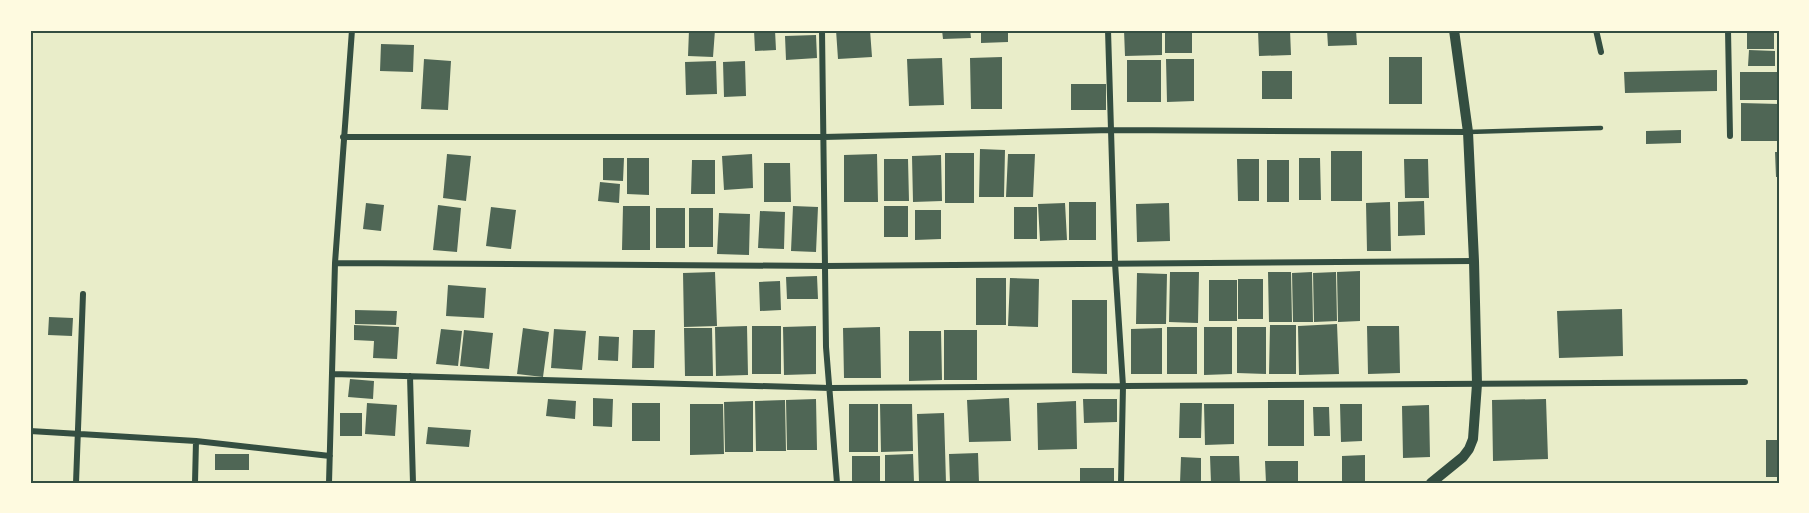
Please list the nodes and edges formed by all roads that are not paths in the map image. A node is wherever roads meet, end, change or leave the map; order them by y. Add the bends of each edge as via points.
1 (352, 30) edge
2 (822, 30) edge
3 (1108, 30) edge
4 (1454, 30) edge
5 (1596, 30) edge
6 (1728, 30) edge
7 (1601, 52) dead end
8 (1600, 128) dead end
9 (1112, 130) junction
10 (1468, 132) junction
11 (1730, 136) dead end
12 (343, 137) junction
13 (824, 137) junction
14 (1474, 261) junction
15 (335, 263) junction
16 (1115, 264) junction
17 (825, 266) junction
18 (83, 294) dead end
19 (333, 374) junction
20 (410, 376) junction
21 (1745, 382) dead end
22 (1477, 384) junction
23 (1123, 386) junction
24 (830, 388) junction
25 (30, 430) edge
26 (77, 434) junction
27 (196, 441) junction
28 (330, 456) junction
29 (76, 483) edge
30 (195, 483) edge
31 (329, 483) edge
32 (412, 483) edge
33 (837, 483) edge
34 (1121, 483) edge
35 (1431, 483) edge

1 - 12 street
2 - 13 street
3 - 9 street
4 - 10 street
5 - 7 street
6 - 11 street
8 - 10 lane
9 - 10 street
9 - 13 street
9 - 16 street
10 - 14 street
12 - 13 street
12 - 15 street
13 - 17 street
14 - 16 street
14 - 22 street
15 - 17 street
15 - 19 street
16 - 17 street
16 - 23 street
17 - 24 street
18 - 26 street
19 - 20 street
19 - 28 street
20 - 24 street
20 - 32 street
21 - 22 street
22 - 23 street
22 - 35 street via 1469,449
23 - 24 street
23 - 34 street
24 - 33 street
25 - 26 street
26 - 27 street
26 - 29 street
27 - 28 street
27 - 30 street
28 - 31 street

